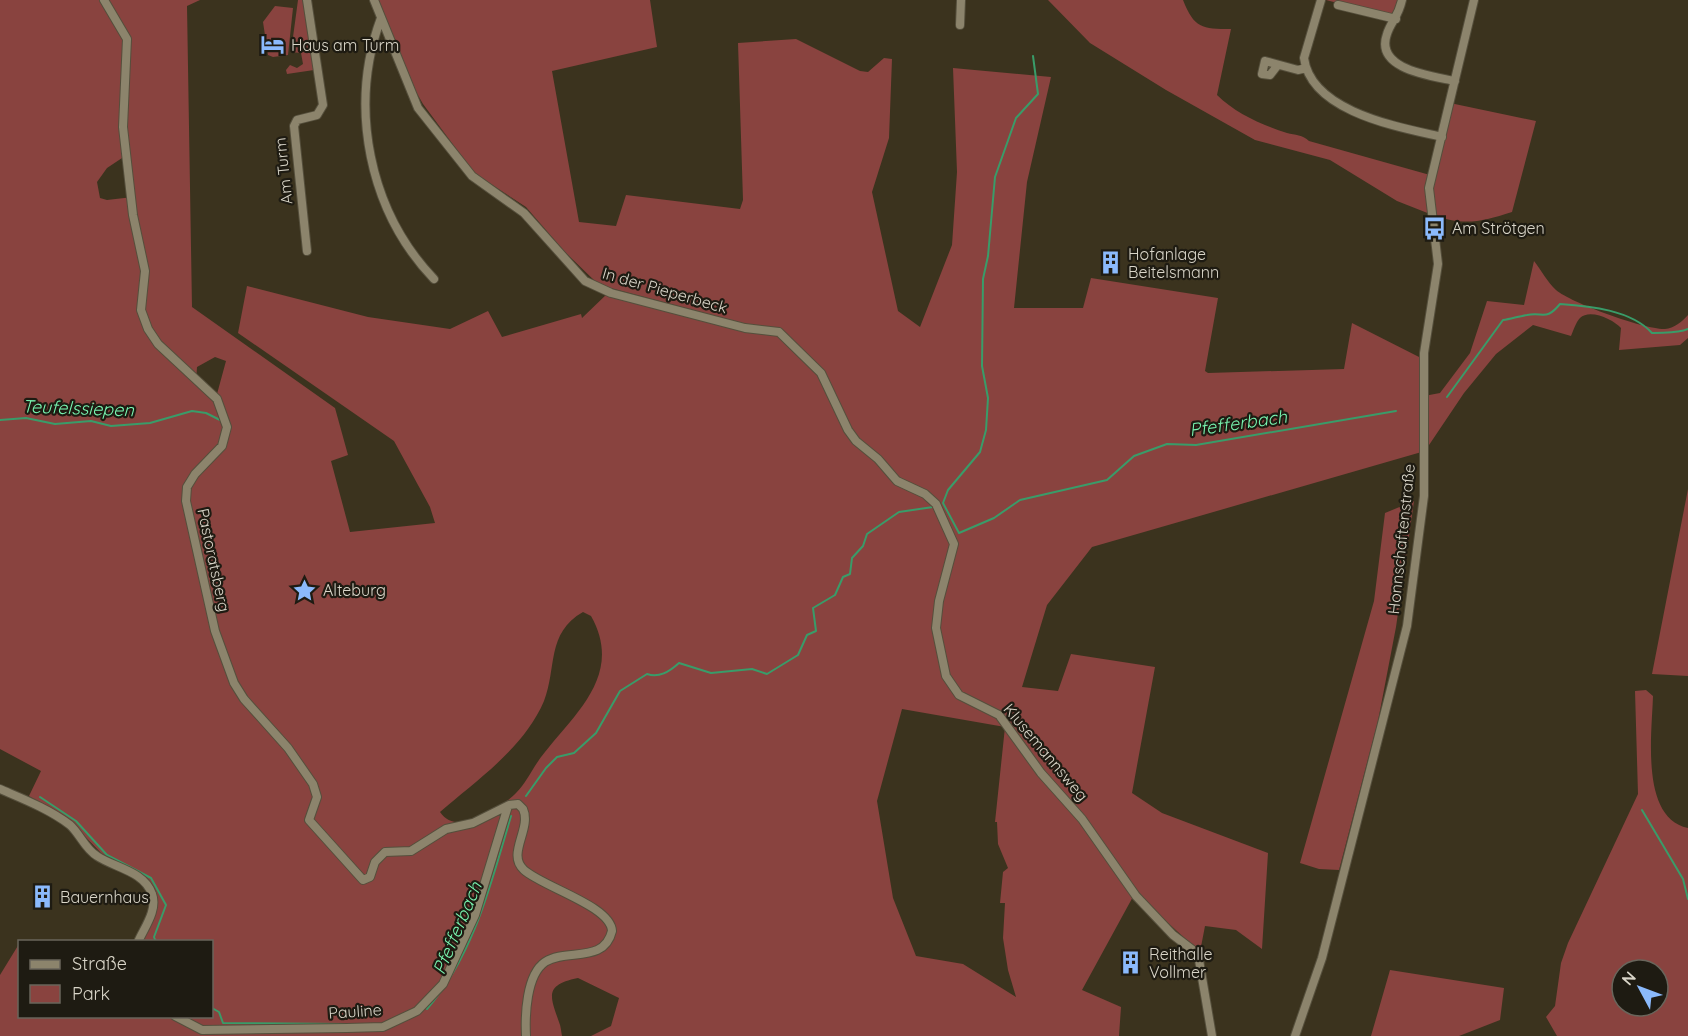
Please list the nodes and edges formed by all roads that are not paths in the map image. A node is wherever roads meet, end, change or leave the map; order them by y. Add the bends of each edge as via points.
1 (104, 0) edge
2 (307, 0) edge
3 (374, 0) edge
4 (961, 0) edge
5 (1321, 0) edge
6 (1402, 0) edge
7 (1474, 0) edge
8 (1338, 5) dead end
9 (381, 18) junction
10 (1396, 20) junction
11 (960, 25) dead end
12 (1277, 66) dead end
13 (1306, 68) junction
14 (1455, 81) junction
15 (1442, 137) junction
16 (307, 251) dead end
17 (434, 279) dead end
18 (856, 441) joint
19 (0, 789) edge
20 (508, 805) junction
21 (139, 940) edge
22 (177, 1018) edge
23 (526, 1036) edge
24 (1212, 1036) edge
25 (1295, 1036) edge

1 - 20 street, Pastoratsberg via 127,39 123,127 144,271 141,310 158,344 217,399 227,427 222,446 195,474 186,501 215,631 238,690 313,784 317,797 309,820 363,880 370,878 375,862 385,852 414,850 446,829 473,823
2 - 16 street, Am Turm via 323,105 318,114 297,120 294,126
3 - 9 street, In der Pieperbeck
4 - 11 street
5 - 13 street via 1304,58
6 - 10 street
7 - 14 street, Honnschaftenstraße
8 - 10 street
9 - 17 street via 367,94 373,171 379,193 403,242
9 - 18 street, In der Pieperbeck via 418,108 472,176 524,213 585,280 611,292 745,328 779,332 821,373
10 - 14 street via 1385,41 1396,65
12 - 13 street
13 - 15 street via 1322,91 1348,109
14 - 15 street, Honnschaftenstraße
15 - 25 street, Honnschaftenstraße via 1429,188 1438,264 1424,353 1424,496 1407,626 1322,958
18 - 24 street, Klusemannsweg via 897,481 931,498 948,526 954,544 953,557 939,601 936,628 946,676 959,695 999,715 1041,773 1082,819 1136,896 1173,935 1198,954
19 - 21 street via 59,818 75,830 96,856 132,872 147,885 154,905
20 - 22 street, Pauline via 475,915 443,984 417,1011 383,1027 202,1030
20 - 23 street via 520,805 526,817 517,856 523,869 607,917 612,926 610,940 603,948 550,960 538,969 526,1005

